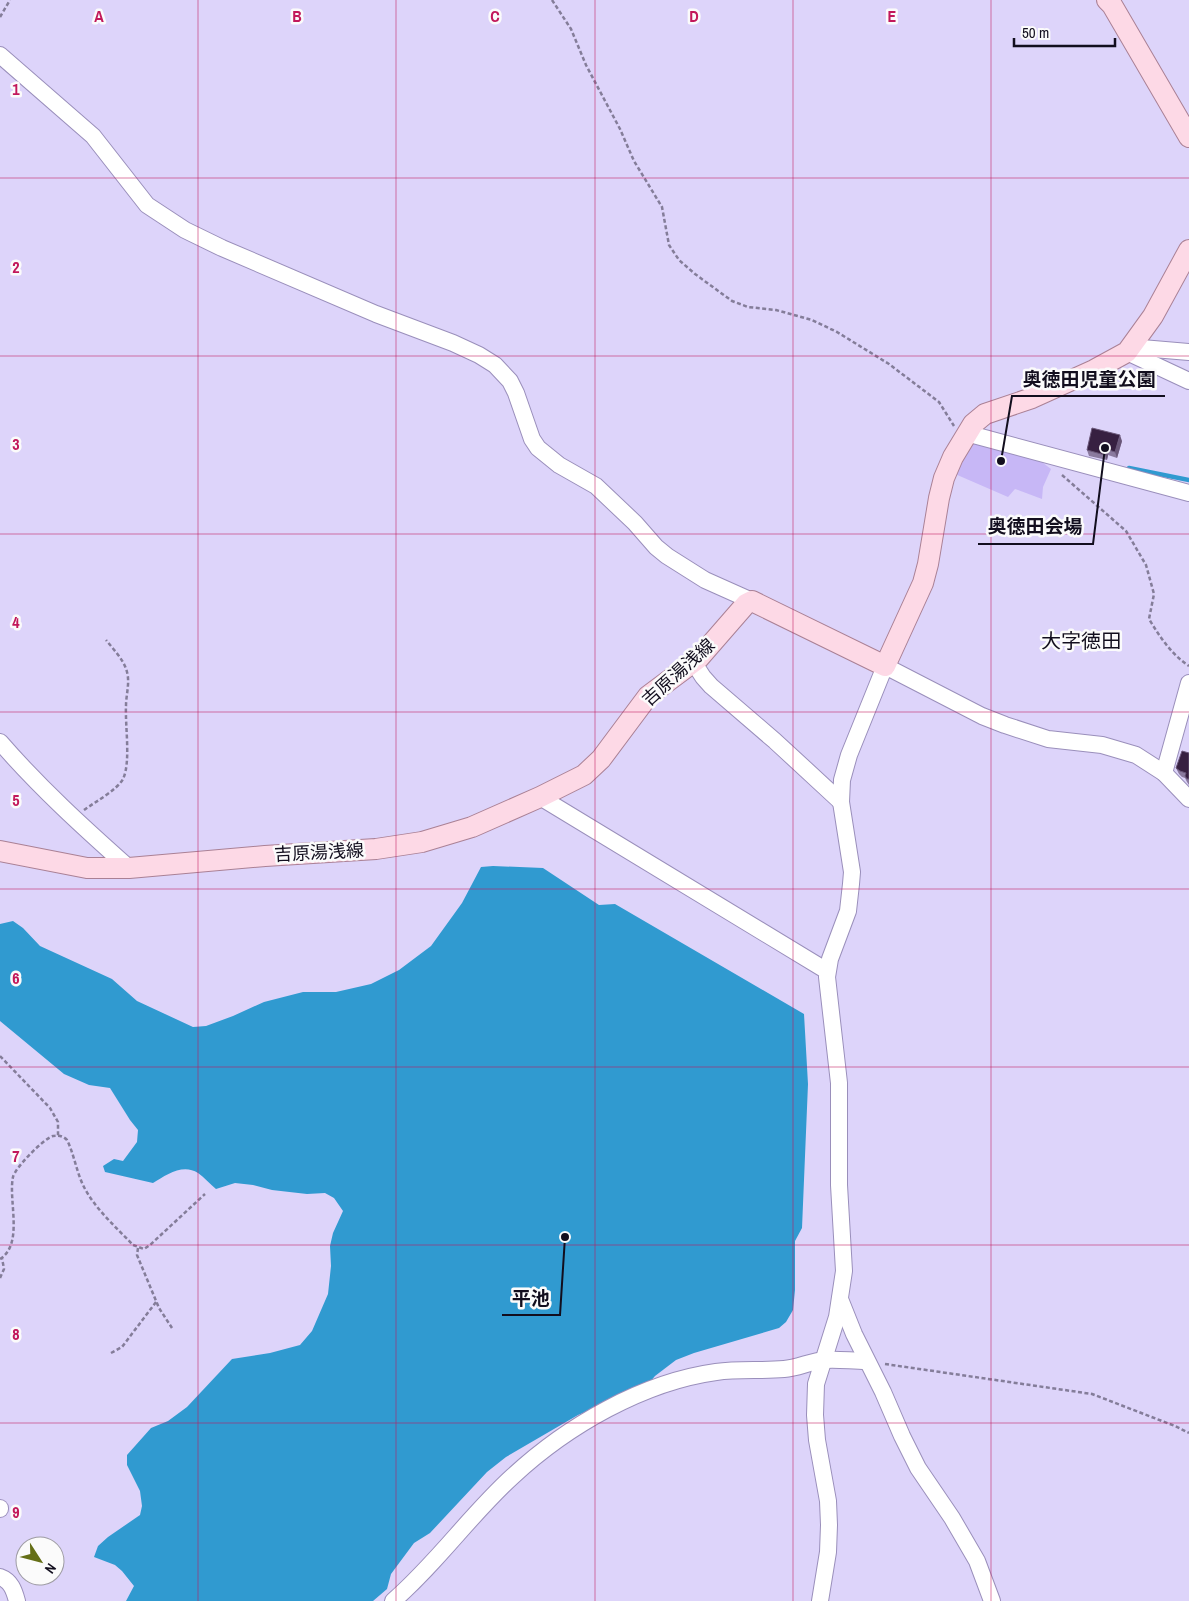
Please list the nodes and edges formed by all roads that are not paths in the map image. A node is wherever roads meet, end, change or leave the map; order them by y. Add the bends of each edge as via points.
1 (1107, 0) edge
2 (0, 55) edge
3 (1189, 137) edge
4 (1189, 250) edge
5 (1128, 349) junction
6 (1189, 352) edge
7 (1189, 381) edge
8 (964, 437) junction
9 (1189, 493) edge
10 (752, 601) junction
11 (694, 663) junction
12 (884, 666) junction
13 (1189, 682) edge
14 (0, 742) edge
15 (1164, 774) junction
16 (540, 797) junction
17 (1189, 799) edge
18 (841, 802) junction
19 (0, 852) edge
20 (129, 868) junction
21 (827, 971) junction
22 (840, 1299) junction
23 (823, 1360) junction
24 (866, 1361) junction
25 (0, 1577) edge
26 (16, 1601) edge
27 (393, 1601) edge
28 (820, 1601) edge
29 (992, 1601) edge

1 - 3 main road
2 - 10 street via 93,136 147,205 185,230 376,314 453,343 495,365 510,381 538,448 601,490 656,547 682,566
4 - 5 main road via 1153,316
5 - 6 street
5 - 7 street
5 - 8 main road via 1094,370 1032,398 984,414
8 - 9 street
8 - 12 main road via 944,478 923,583
10 - 11 main road, 吉原湯浅線
10 - 12 main road
11 - 16 main road, 吉原湯浅線 via 648,696 591,769 575,781
11 - 18 street via 711,686
12 - 15 street via 997,722 1048,739 1102,745 1136,756
12 - 18 street via 845,768
13 - 15 street
14 - 20 street via 73,818
15 - 17 street
16 - 20 main road, 吉原湯浅線 via 472,827 422,842 376,849
16 - 21 street
18 - 21 street via 852,884 848,911
19 - 20 main road, 吉原湯浅線 via 87,868
21 - 22 street via 839,1083 838,1185 844,1271
22 - 23 street
22 - 24 street
23 - 24 street
23 - 27 street via 787,1369 716,1372 681,1380 636,1396 597,1415 548,1446 513,1476 434,1562
23 - 28 street via 816,1384 815,1415 829,1525
24 - 29 street via 918,1468 977,1561
25 - 26 street via 10,1583

